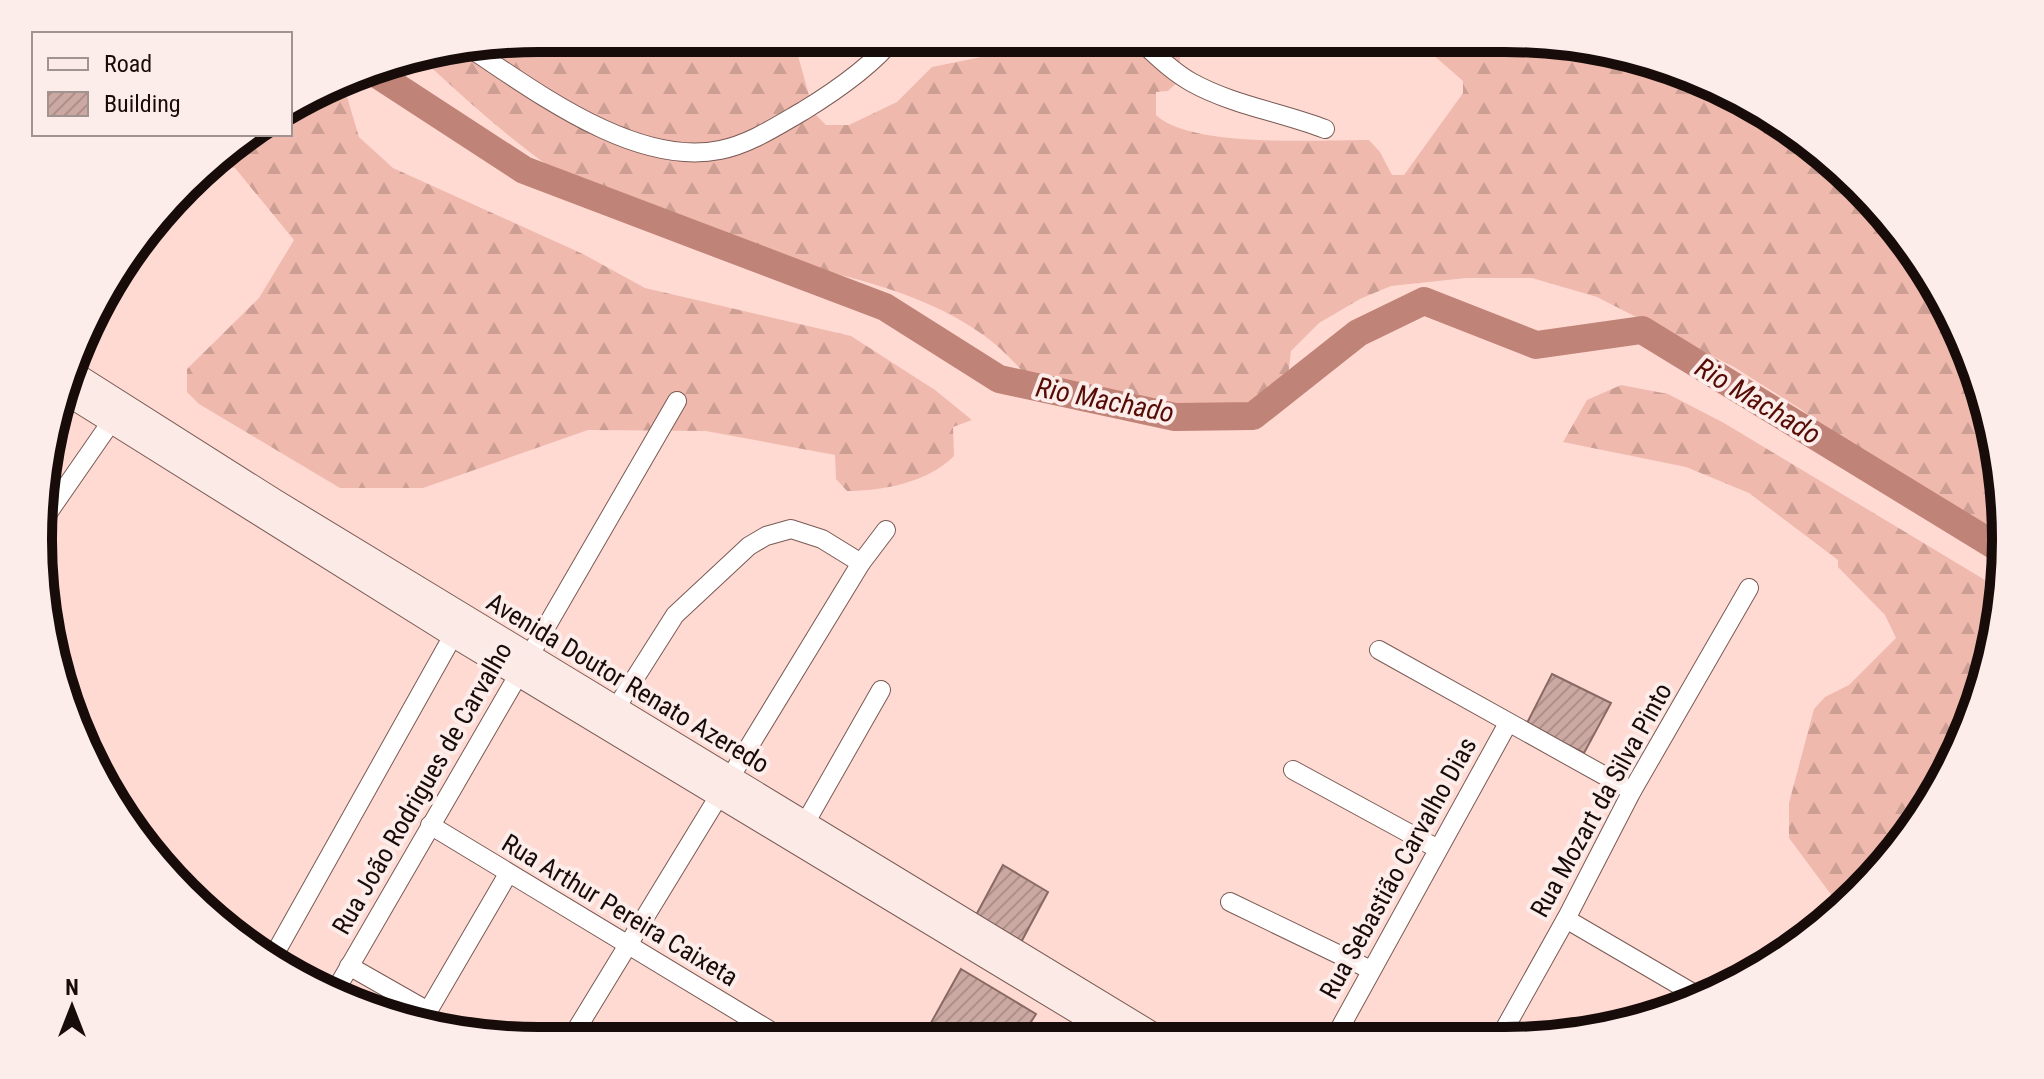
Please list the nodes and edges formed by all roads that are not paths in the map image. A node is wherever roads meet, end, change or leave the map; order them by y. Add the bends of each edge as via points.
1 (877, 52) edge
2 (1152, 52) edge
3 (481, 55) edge
4 (1325, 129) dead end
5 (79, 380) edge
6 (74, 396) edge
7 (677, 401) dead end
8 (116, 414) junction
9 (53, 505) edge
10 (886, 530) dead end
11 (861, 563) junction
12 (1749, 588) dead end
13 (459, 626) junction
14 (1379, 650) dead end
15 (524, 665) junction
16 (881, 690) dead end
17 (612, 716) junction
18 (1507, 725) junction
19 (1293, 770) dead end
20 (725, 786) junction
21 (1632, 791) junction
22 (430, 825) junction
23 (801, 831) junction
24 (1438, 849) junction
25 (508, 874) junction
26 (1230, 902) dead end
27 (1566, 919) junction
28 (628, 947) junction
29 (277, 950) edge
30 (349, 966) junction
31 (1371, 970) junction
32 (339, 984) edge
33 (1689, 991) edge
34 (424, 1013) edge
35 (426, 1014) edge
36 (1098, 1022) edge
37 (578, 1027) edge
38 (764, 1027) edge
39 (1340, 1027) edge
40 (1506, 1027) edge

1 - 3 street via 820,100 754,139 720,150 675,153 625,138 568,110
2 - 4 street via 1202,87
5 - 8 street, Avenida Doutor Renato Azeredo
6 - 8 street, Avenida Doutor Renato Azeredo
7 - 15 street, Rua João Rodrigues de Carvalho
8 - 9 street
8 - 13 street, Avenida Doutor Renato Azeredo
10 - 11 street
11 - 17 street via 806,531 791,529 749,546 686,602
11 - 20 street
12 - 21 street, Rua Mozart da Silva Pinto
13 - 15 street, Avenida Doutor Renato Azeredo
13 - 29 street
14 - 18 street
15 - 17 street, Avenida Doutor Renato Azeredo
15 - 22 street, Rua João Rodrigues de Carvalho
16 - 23 street
17 - 20 street, Avenida Doutor Renato Azeredo
18 - 21 street
18 - 24 street, Rua Sebastião Carvalho Dias
19 - 24 street
20 - 23 street, Avenida Doutor Renato Azeredo
20 - 28 street
21 - 27 street, Rua Mozart da Silva Pinto
22 - 25 street, Rua Arthur Pereira Caixeta
22 - 30 street, Rua João Rodrigues de Carvalho
23 - 36 street, Avenida Doutor Renato Azeredo via 1038,977
24 - 31 street, Rua Sebastião Carvalho Dias
25 - 28 street, Rua Arthur Pereira Caixeta
25 - 35 street
26 - 31 street
27 - 33 street
27 - 40 street, Rua Mozart da Silva Pinto
28 - 37 street
28 - 38 street, Rua Arthur Pereira Caixeta
30 - 32 street, Rua João Rodrigues de Carvalho
30 - 34 street
31 - 39 street, Rua Sebastião Carvalho Dias

